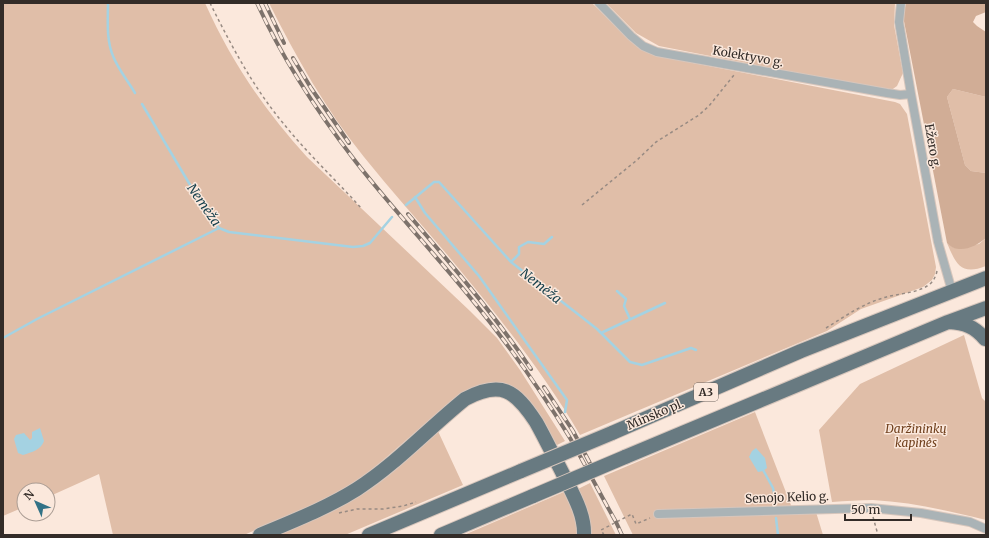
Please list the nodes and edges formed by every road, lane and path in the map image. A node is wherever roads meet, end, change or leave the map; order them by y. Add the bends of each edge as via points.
1 (210, 3) edge
2 (599, 3) edge
3 (901, 3) edge
4 (740, 67) junction
5 (911, 94) junction
6 (582, 206) dead end
7 (362, 209) dead end
8 (937, 266) dead end
9 (986, 278) edge
10 (952, 291) junction
11 (986, 308) edge
12 (948, 322) junction
13 (824, 329) dead end
14 (986, 336) edge
15 (417, 502) dead end
16 (871, 508) junction
17 (338, 513) dead end
18 (658, 514) joint
19 (986, 529) edge
20 (260, 535) edge
21 (369, 535) edge
22 (441, 535) edge
23 (584, 535) edge
24 (604, 535) edge
25 (878, 535) edge

1 - 7 path via 246,70 283,124
2 - 4 street, Kolektyvo g. via 642,46 657,52
3 - 5 street, Ežero g. via 899,22
4 - 5 street, Kolektyvo g. via 887,93
4 - 6 path via 700,115 656,142
5 - 10 street, Ežero g. via 938,242
8 - 13 path via 934,279 929,284 913,292 882,298 854,310
9 - 10 highway, Minsko pl. / A3
10 - 21 highway, Minsko pl. / A3, bridge via 801,351
11 - 12 highway, A3
12 - 14 highway via 968,325
12 - 22 highway, A3, bridge
15 - 17 path via 383,509 357,509
16 - 18 street, Senojo Kelio g.
16 - 19 street, Senojo Kelio g. via 921,513 970,522
16 - 25 path
18 - 24 path via 636,524 632,514 601,530
20 - 23 highway via 357,489 398,458 465,399 477,392 498,389 516,397 536,422 575,498 582,517

